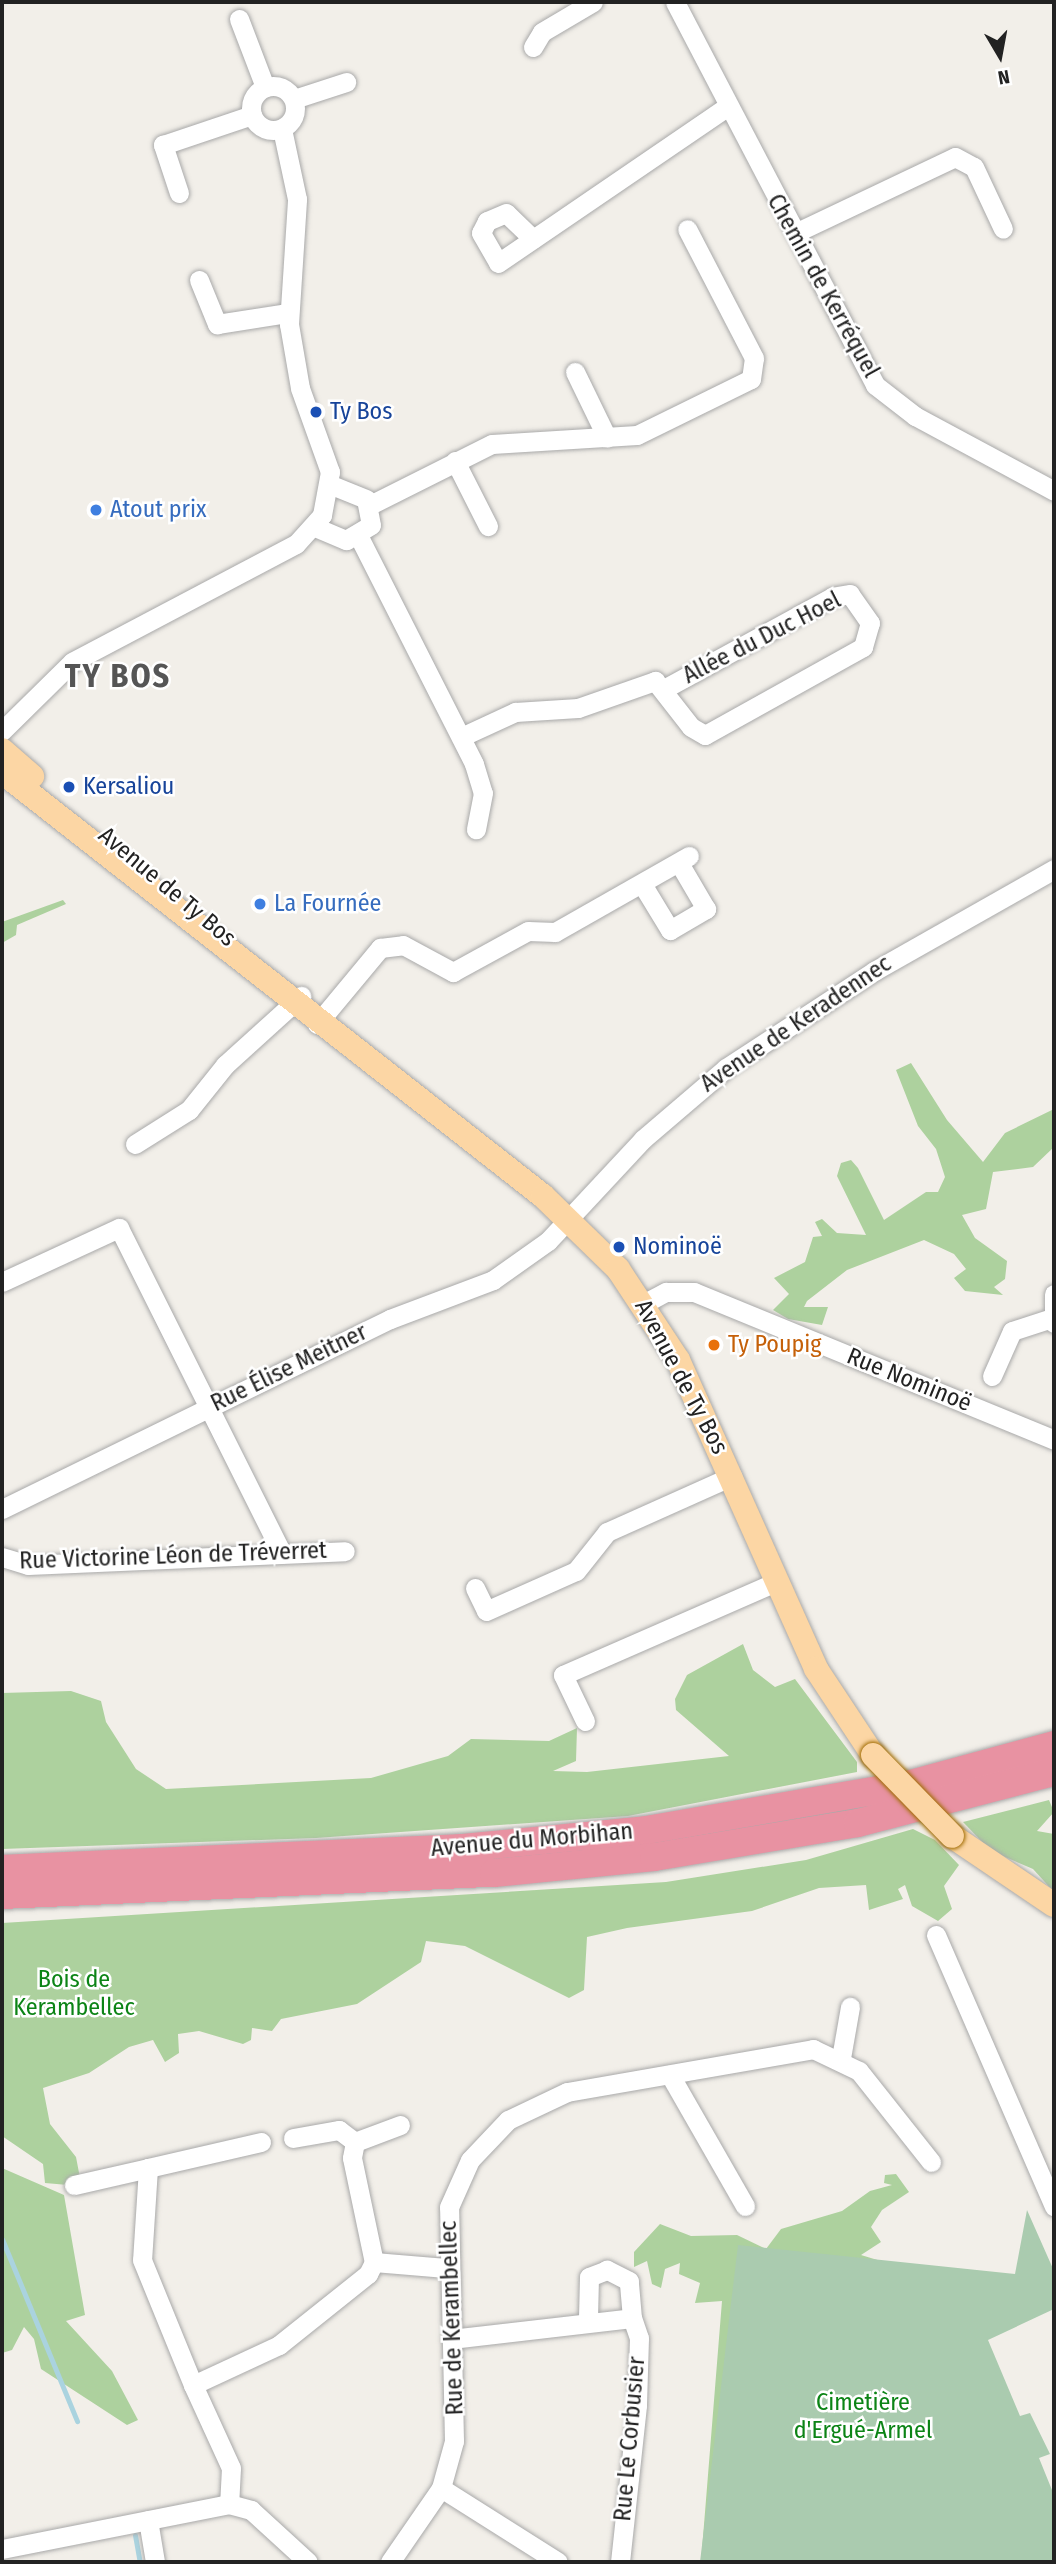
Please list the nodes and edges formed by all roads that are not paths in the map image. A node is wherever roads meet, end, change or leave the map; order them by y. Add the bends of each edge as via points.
1 (593, 2) edge
2 (675, 2) edge
3 (239, 19) dead end
4 (533, 47) dead end
5 (346, 82) dead end
6 (265, 87) junction
7 (294, 99) junction
8 (727, 107) junction
9 (252, 115) junction
10 (282, 128) junction
11 (179, 193) dead end
12 (687, 229) dead end
13 (1003, 229) dead end
14 (795, 233) junction
15 (533, 239) dead end
16 (199, 280) dead end
17 (288, 313) junction
18 (575, 372) dead end
19 (607, 438) junction
20 (455, 461) junction
21 (331, 485) junction
22 (1054, 491) edge
23 (370, 505) junction
24 (488, 526) dead end
25 (315, 527) junction
26 (359, 537) junction
27 (664, 689) junction
28 (2, 731) edge
29 (461, 737) junction
30 (2, 750) edge
31 (2, 772) edge
32 (476, 829) dead end
33 (1054, 869) edge
34 (642, 884) junction
35 (297, 1000) junction
36 (320, 1020) junction
37 (135, 1144) dead end
38 (568, 1219) junction
39 (2, 1282) edge
40 (1054, 1294) edge
41 (645, 1303) junction
42 (1053, 1320) edge
43 (992, 1376) dead end
44 (212, 1406) junction
45 (1054, 1440) edge
46 (732, 1476) junction
47 (2, 1509) edge
48 (345, 1551) dead end
49 (282, 1553) junction
50 (2, 1557) edge
51 (778, 1581) junction
52 (475, 1588) dead end
53 (584, 1721) dead end
54 (1054, 1745) edge
55 (1054, 1772) edge
56 (2, 1869) edge
57 (2, 1895) edge
58 (1054, 1905) edge
59 (936, 1935) dead end
60 (850, 2007) dead end
61 (841, 2058) junction
62 (670, 2074) junction
63 (400, 2125) dead end
64 (293, 2138) dead end
65 (261, 2142) dead end
66 (355, 2142) junction
67 (931, 2162) dead end
68 (148, 2168) junction
69 (74, 2185) dead end
70 (745, 2206) dead end
71 (1054, 2206) edge
72 (374, 2262) junction
73 (446, 2268) junction
74 (632, 2318) junction
75 (588, 2319) junction
76 (451, 2339) junction
77 (193, 2385) junction
78 (441, 2488) junction
79 (229, 2504) junction
80 (148, 2520) junction
81 (2, 2549) edge
82 (155, 2562) edge
83 (308, 2562) edge
84 (390, 2562) edge
85 (558, 2562) edge
86 (620, 2562) edge

1 - 4 street via 542,32
2 - 8 street, Chemin de Kerréquel
3 - 6 street
5 - 7 street
6 - 7 street via 279,86
6 - 9 street via 254,96
7 - 10 street via 293,119
8 - 14 street, Chemin de Kerréquel
8 - 15 street
9 - 10 street via 262,127
9 - 11 street via 163,145
10 - 17 street via 297,199
12 - 19 street via 756,372 658,427
13 - 14 street via 974,167 955,157
14 - 22 street, Chemin de Kerréquel via 883,393
16 - 17 street via 218,324
17 - 21 street via 299,383
18 - 19 street
19 - 20 street via 499,443
20 - 23 street
20 - 24 street
21 - 23 street via 360,494
21 - 25 street
23 - 26 street via 371,526
25 - 26 street via 346,540
25 - 28 street via 278,554 85,653 43,686
26 - 29 street
27 - 27 street, Allée du Duc Hoel via 832,597 850,594 870,623 863,647 705,734 691,727
27 - 29 street, Allée du Duc Hoel via 655,681 634,683 578,708 515,712
29 - 32 street via 482,787
30 - 35 main road, Avenue de Ty Bos
31 - 35 main road, Avenue de Ty Bos
33 - 38 street, Avenue de Keradennec via 874,971 726,1068 659,1124
34 - 34 street via 684,860 706,909 670,930
34 - 36 street via 555,932 528,931 453,972 403,945 380,948
35 - 36 main road, Avenue de Ty Bos
35 - 37 street via 225,1065 189,1111
36 - 38 main road, Avenue de Ty Bos
38 - 41 main road, Avenue de Ty Bos
38 - 44 street, Rue Élise Meitner via 493,1280 412,1309
39 - 44 street via 119,1228
40 - 42 street
41 - 45 street, Rue Nominoë via 666,1292 694,1292
41 - 46 main road, Avenue de Ty Bos
42 - 43 street via 1012,1331
44 - 47 street, Rue Élise Meitner
44 - 49 street
46 - 51 main road, Avenue de Ty Bos
46 - 52 street via 607,1532 576,1571 486,1611
48 - 49 street, Rue Victorine Léon de Tréverret
49 - 50 street, Rue Victorine Léon de Tréverret via 28,1565
51 - 53 street via 563,1675
51 - 58 main road, Avenue de Ty Bos, bridge via 831,1695 873,1755 952,1836
54 - 56 highway, Avenue du Morbihan via 857,1796 635,1832 461,1848
55 - 57 highway, Avenue du Morbihan via 858,1823 615,1861
59 - 71 street
60 - 61 street via 849,2043
61 - 62 street, Rue de Kerambellec via 800,2049
61 - 67 street, Rue de Kerambellec via 876,2087
62 - 70 street
62 - 73 street, Rue de Kerambellec via 554,2096 499,2126 470,2160 451,2199
63 - 66 street
64 - 66 street via 333,2129
65 - 68 street
66 - 72 street via 352,2158
68 - 69 street
68 - 77 street via 142,2260
72 - 73 street
72 - 77 street via 368,2274 279,2345
73 - 76 street, Rue de Kerambellec
74 - 75 street
74 - 75 street, Rue Le Corbusier via 629,2281 607,2270 586,2283
74 - 86 street, Rue Le Corbusier via 638,2327 636,2405
75 - 76 street
76 - 78 street, Rue de Kerambellec via 456,2430
77 - 79 street via 231,2468
78 - 84 street, Rue de Kerambellec
78 - 85 street
79 - 80 street
79 - 83 street via 251,2511
80 - 81 street
80 - 82 street

